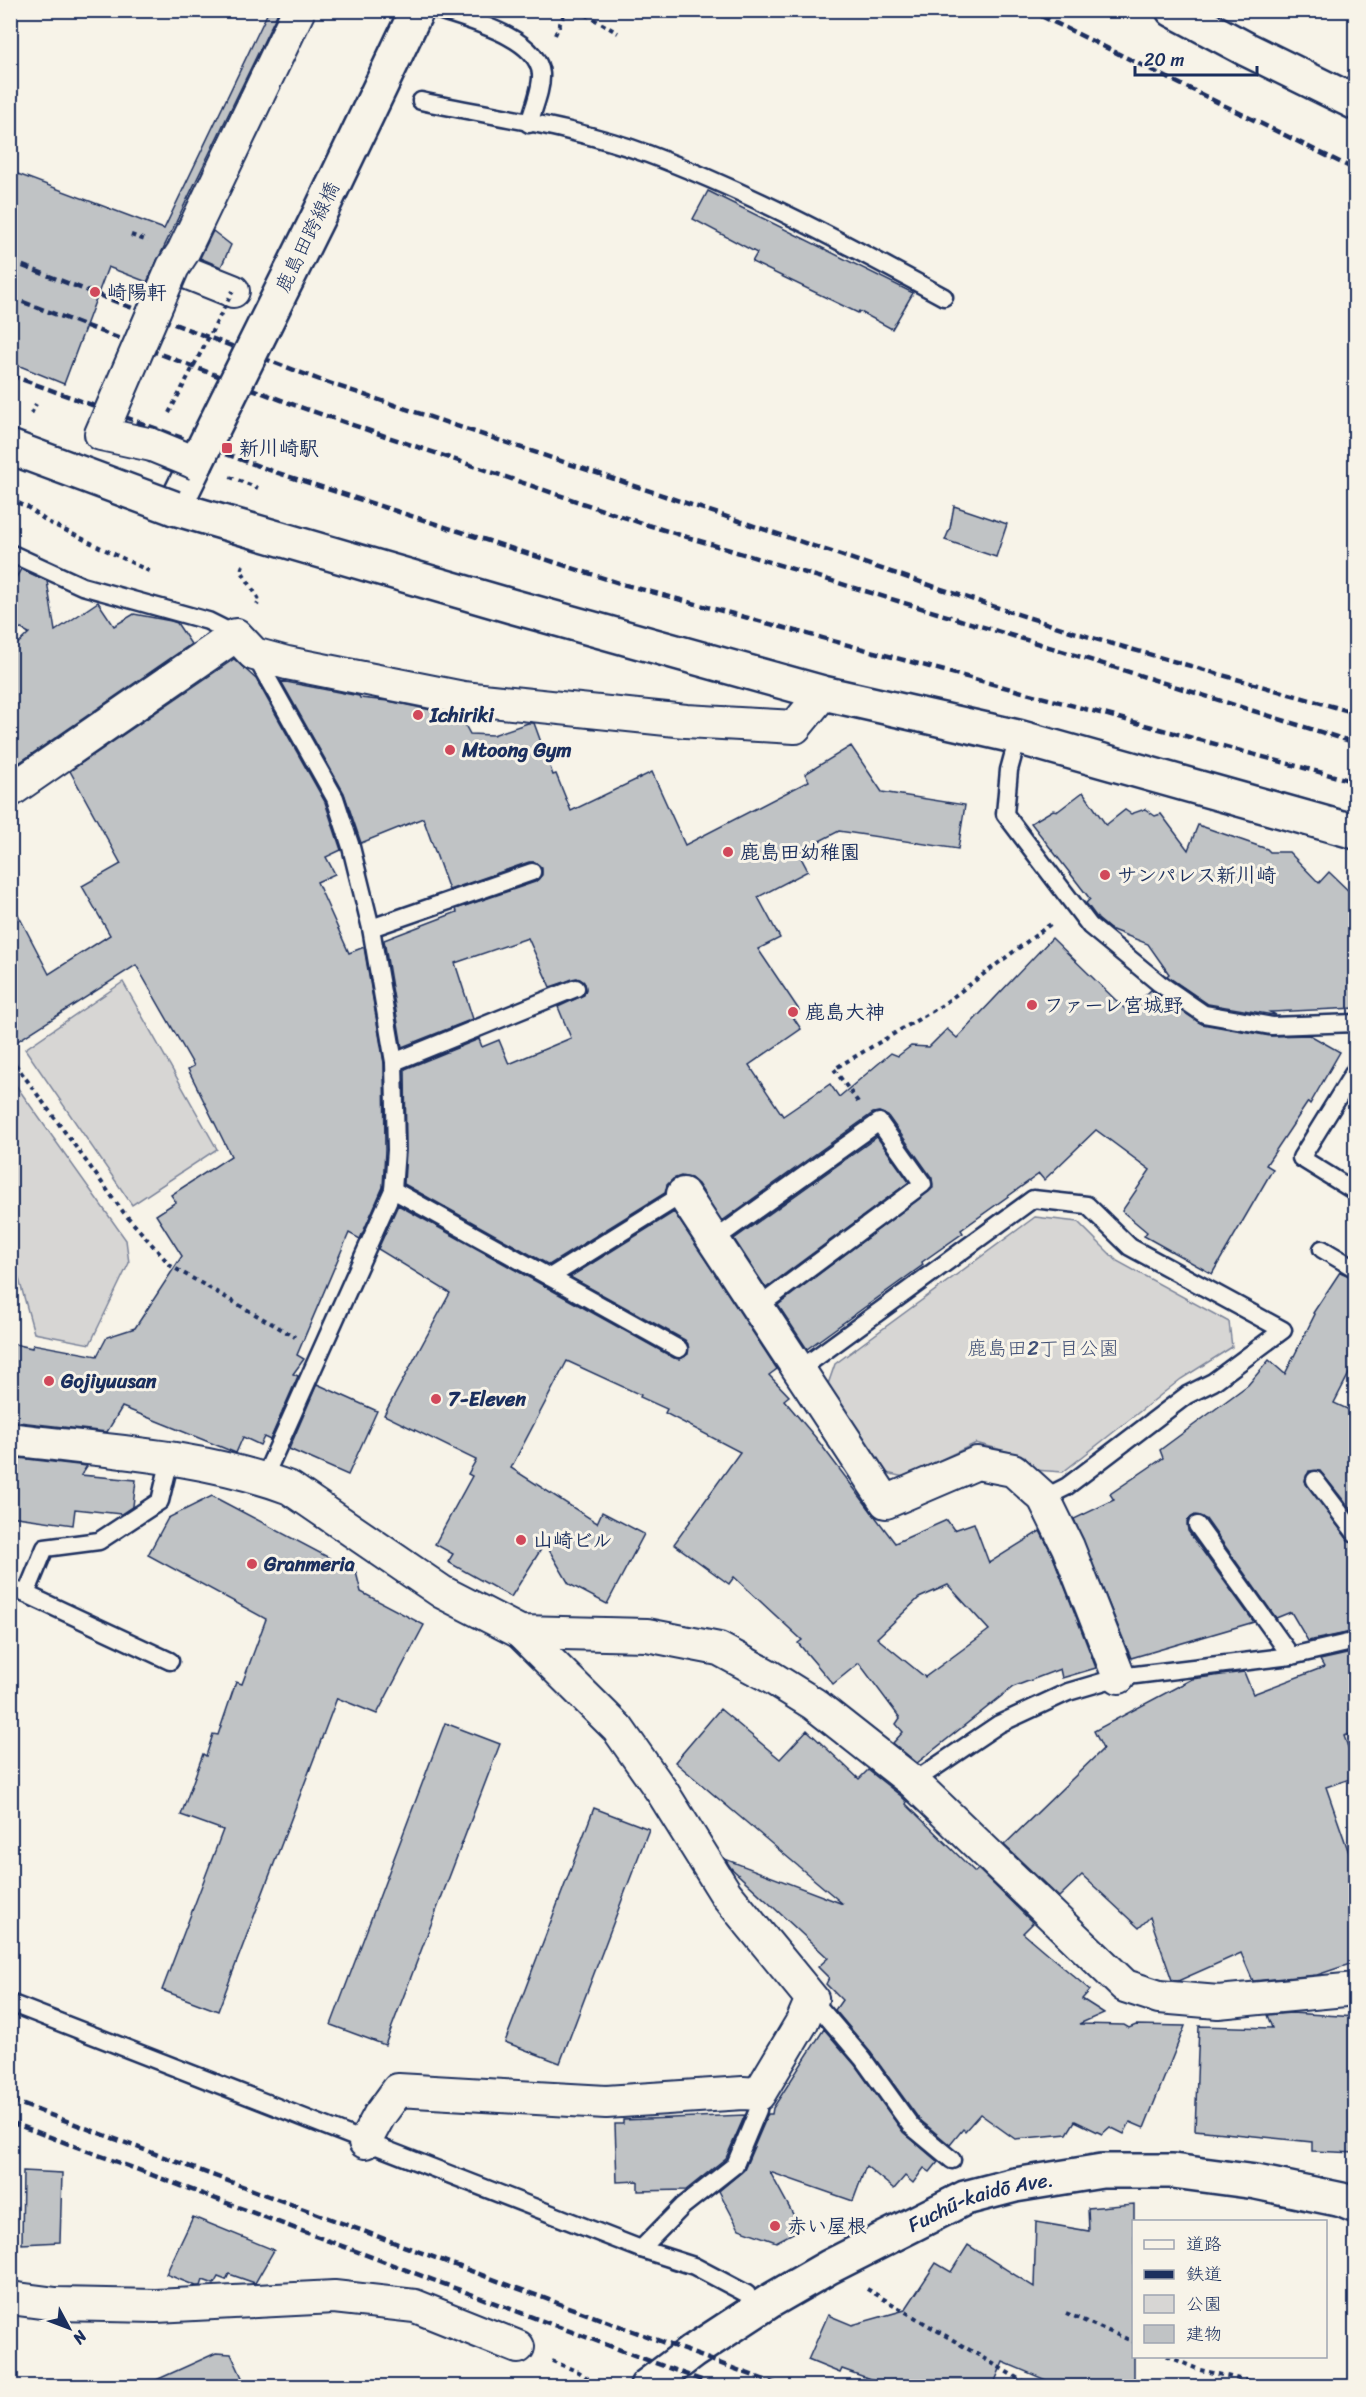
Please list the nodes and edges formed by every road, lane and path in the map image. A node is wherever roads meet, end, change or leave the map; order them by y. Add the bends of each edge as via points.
1 (299, 10) edge
2 (417, 10) edge
3 (439, 10) edge
4 (578, 10) edge
5 (1173, 10) edge
6 (618, 33) dead end
7 (421, 101) dead end
8 (1356, 103) edge
9 (529, 124) junction
10 (173, 267) junction
11 (233, 291) joint
12 (944, 297) dead end
13 (152, 445) junction
14 (10, 447) edge
15 (196, 463) junction
16 (13, 500) edge
17 (174, 508) junction
18 (10, 516) edge
19 (48, 522) dead end
20 (10, 553) edge
21 (245, 644) junction
22 (810, 689) junction
23 (1018, 737) junction
24 (10, 791) edge
25 (1356, 832) edge
26 (532, 872) dead end
27 (1074, 907) junction
28 (372, 928) junction
29 (576, 988) dead end
30 (1356, 1023) edge
31 (10, 1057) edge
32 (394, 1062) junction
33 (1356, 1069) edge
34 (875, 1125) junction
35 (393, 1190) junction
36 (1356, 1192) edge
37 (683, 1194) joint
38 (714, 1240) junction
39 (1322, 1249) dead end
40 (1356, 1269) edge
41 (550, 1277) junction
42 (758, 1307) junction
43 (679, 1349) dead end
44 (321, 1352) junction
45 (799, 1370) junction
46 (10, 1439) edge
47 (170, 1459) junction
48 (264, 1478) junction
49 (1315, 1480) dead end
50 (1044, 1498) junction
51 (1197, 1525) dead end
52 (1356, 1534) edge
53 (10, 1588) edge
54 (27, 1594) junction
55 (520, 1632) junction
56 (1356, 1641) edge
57 (1291, 1656) junction
58 (170, 1661) dead end
59 (1119, 1677) junction
60 (913, 1782) junction
61 (1356, 1989) edge
62 (812, 1999) junction
63 (10, 2003) edge
64 (759, 2094) junction
65 (365, 2142) junction
66 (952, 2160) dead end
67 (1356, 2206) edge
68 (641, 2249) junction
69 (857, 2283) dead end
70 (747, 2294) dead end
71 (10, 2298) edge
72 (1066, 2313) dead end
73 (1132, 2341) edge
74 (518, 2348) joint
75 (1172, 2358) edge
76 (598, 2386) edge
77 (647, 2386) edge
78 (1035, 2386) edge
79 (1270, 2386) edge

1 - 10 street, bridge
2 - 15 main road, 鹿島田跨線橋, bridge
3 - 9 lane via 488,27 521,44 538,61 541,76
4 - 6 path
5 - 8 main road
7 - 9 lane
9 - 12 lane via 578,132 648,154 830,235
10 - 11 street
10 - 13 street, bridge via 101,434
11 - 13 path, bridge
13 - 15 street, bridge
14 - 17 main road, bridge
15 - 17 main road, 鹿島田跨線橋
16 - 18 path
16 - 19 path
17 - 22 main road
20 - 21 lane via 82,586 208,621
21 - 22 street via 287,663 463,698 686,721 795,727
21 - 24 street
21 - 28 lane via 335,798
22 - 23 main road
23 - 25 main road
23 - 27 lane via 1009,770 1005,814
26 - 28 lane
27 - 30 lane via 1090,927 1204,1014 1272,1026
27 - 34 path via 941,1006 834,1069
28 - 32 lane
29 - 32 lane
31 - 44 path via 124,1213 171,1266
32 - 35 lane
33 - 36 lane via 1301,1158
34 - 38 lane
34 - 42 lane via 879,1122 923,1184
35 - 41 lane
35 - 44 lane
37 - 38 street
37 - 41 lane
38 - 42 street
39 - 40 lane
41 - 43 lane
42 - 45 street
44 - 48 lane
45 - 50 street via 886,1502 977,1463 1013,1470
45 - 50 lane via 1033,1199 1087,1205 1130,1248 1283,1330 1213,1382 1187,1395 1066,1487
46 - 47 street
47 - 48 street
47 - 54 lane via 160,1501 99,1541 45,1548
48 - 55 street via 290,1488 442,1592
49 - 52 lane
50 - 59 street via 1068,1547
51 - 57 lane
53 - 54 lane
54 - 58 lane
55 - 60 street via 647,1635 719,1649 814,1704
55 - 62 street via 618,1729 726,1894
56 - 57 lane
57 - 59 lane
59 - 60 lane via 1068,1692 999,1724
60 - 61 street via 1125,1986 1159,1996 1218,2002
62 - 64 street
62 - 66 lane via 863,2059 911,2126
63 - 65 lane
64 - 65 street via 606,2102 398,2090
64 - 68 lane via 758,2110 735,2165 683,2206
65 - 68 lane
67 - 77 main road, Fuchū-kaidō Ave. via 1256,2182 1173,2171 1101,2171 998,2189 965,2198 830,2267 770,2301
68 - 70 lane via 694,2266
69 - 78 path
71 - 74 street via 56,2304 156,2306 334,2297 415,2306
72 - 73 path
74 - 76 path via 579,2372
75 - 79 path via 1200,2370

